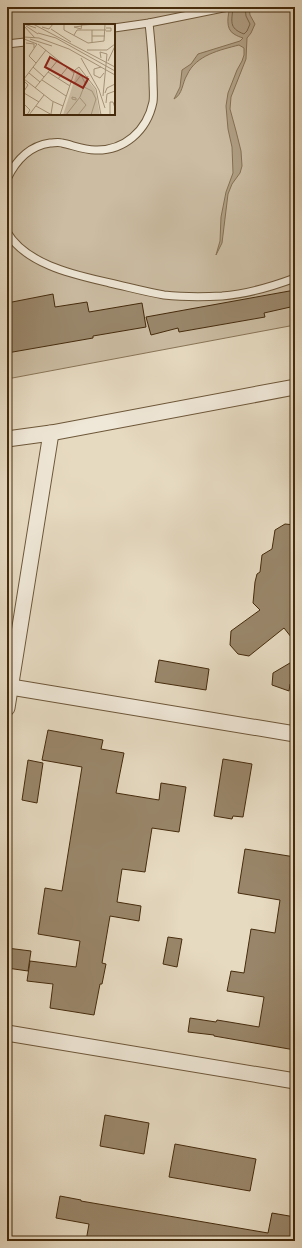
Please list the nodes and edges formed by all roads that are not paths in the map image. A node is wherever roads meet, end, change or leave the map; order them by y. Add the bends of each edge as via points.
1 (228, 7) edge
2 (149, 23) junction
3 (115, 28) edge
4 (24, 42) edge
5 (7, 44) edge
6 (7, 179) edge
7 (7, 232) edge
8 (295, 278) edge
9 (295, 387) edge
10 (51, 433) junction
11 (7, 439) edge
12 (11, 687) junction
13 (7, 708) edge
14 (295, 734) edge
15 (7, 1033) edge
16 (295, 1081) edge

1 - 2 lane
2 - 3 lane
2 - 6 lane via 153,101 149,117 140,132 126,143 110,149 93,150 59,142 41,145 25,153 13,166
4 - 5 lane
7 - 8 lane via 19,246 35,258 58,268 81,276 163,294 223,296 273,286
9 - 10 street
10 - 11 street
10 - 12 street
12 - 13 street
12 - 14 street
15 - 16 street

